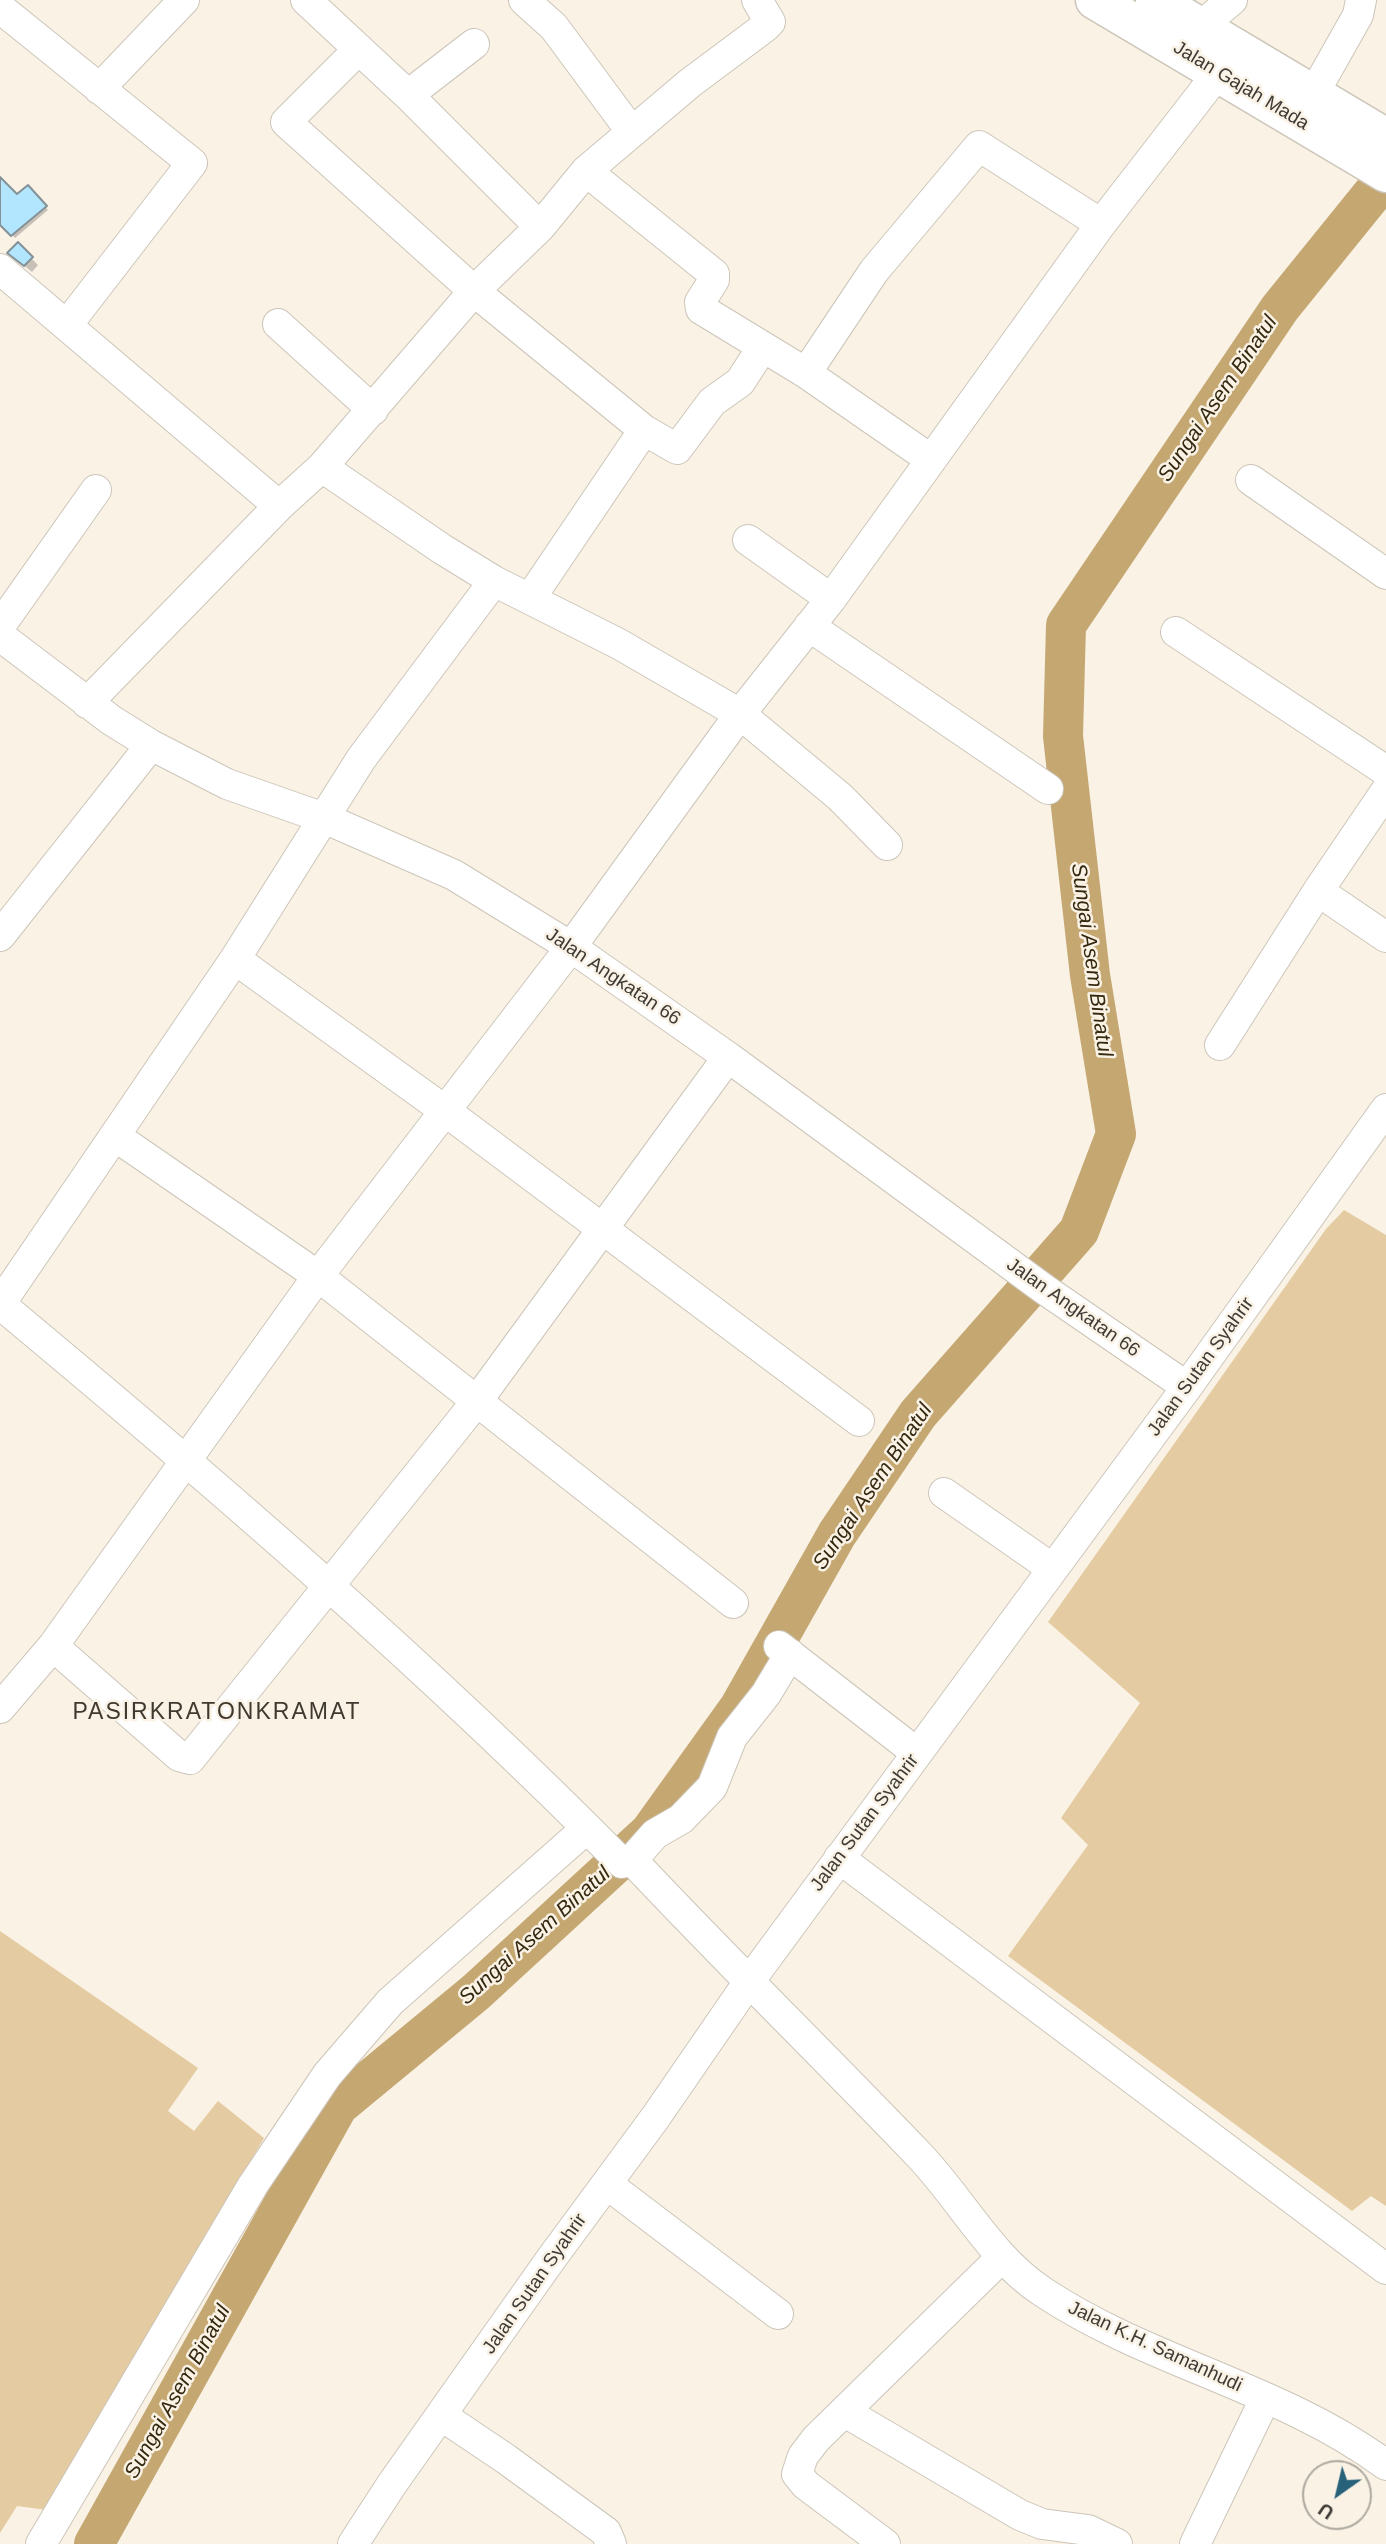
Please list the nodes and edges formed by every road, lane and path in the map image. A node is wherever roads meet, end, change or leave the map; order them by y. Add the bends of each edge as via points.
1 (184, 0) edge
2 (306, 0) edge
3 (524, 0) edge
4 (757, 0) edge
5 (1095, 0) edge
6 (1155, 0) edge
7 (1232, 0) edge
8 (1361, 0) edge
9 (0, 8) edge
10 (1201, 26) junction
11 (474, 44) dead end
12 (359, 49) junction
13 (1218, 73) junction
14 (99, 89) junction
15 (408, 95) junction
16 (1314, 106) junction
17 (631, 131) junction
18 (1386, 138) edge
19 (586, 171) junction
20 (1386, 173) edge
21 (1101, 224) junction
22 (540, 227) junction
23 (0, 269) edge
24 (474, 291) junction
25 (278, 324) dead end
26 (67, 325) junction
27 (762, 348) junction
28 (806, 373) junction
29 (373, 410) junction
30 (644, 430) junction
31 (930, 459) junction
32 (322, 467) junction
33 (1251, 480) dead end
34 (96, 490) dead end
35 (279, 506) junction
36 (748, 540) dead end
37 (1386, 574) edge
38 (494, 581) junction
39 (531, 597) junction
40 (831, 599) junction
41 (0, 626) edge
42 (809, 626) junction
43 (1176, 632) dead end
44 (0, 636) edge
45 (87, 703) junction
46 (740, 715) junction
47 (151, 745) junction
48 (1386, 771) edge
49 (1048, 789) dead end
50 (1386, 791) edge
51 (324, 818) junction
52 (887, 845) dead end
53 (1318, 891) junction
54 (0, 936) edge
55 (1386, 937) edge
56 (572, 947) junction
57 (235, 958) junction
58 (1220, 1045) dead end
59 (728, 1057) junction
60 (1386, 1109) edge
61 (444, 1110) junction
62 (115, 1136) junction
63 (601, 1228) junction
64 (318, 1276) junction
65 (0, 1304) edge
66 (1187, 1387) junction
67 (477, 1401) junction
68 (859, 1421) dead end
69 (188, 1460) junction
70 (944, 1493) dead end
71 (1054, 1569) junction
72 (329, 1586) junction
73 (733, 1603) dead end
74 (53, 1646) junction
75 (0, 1708) edge
76 (918, 1753) junction
77 (589, 1829) junction
78 (839, 1858) junction
79 (627, 1861) junction
80 (748, 1983) junction
81 (607, 2184) junction
82 (1001, 2258) junction
83 (1386, 2269) edge
84 (778, 2314) dead end
85 (1265, 2399) junction
86 (845, 2412) junction
87 (442, 2416) junction
88 (1386, 2465) edge
89 (41, 2544) edge
90 (353, 2544) edge
91 (611, 2544) edge
92 (885, 2544) edge
93 (1117, 2544) edge
94 (1195, 2544) edge

1 - 14 street
2 - 12 street
3 - 17 street via 554,27
4 - 17 street via 770,22
5 - 13 highway, Jalan Gajah Mada
6 - 10 highway, Jalan Gajah Mada
7 - 10 street
8 - 16 street
9 - 14 street
10 - 16 highway, Jalan Gajah Mada
11 - 15 street
12 - 15 street
12 - 24 street via 286,122
13 - 16 highway, Jalan Gajah Mada
13 - 21 street
14 - 26 street via 193,166
15 - 22 street
16 - 18 highway, Jalan Gajah Mada
16 - 20 highway, Jalan Gajah Mada
17 - 19 street
19 - 22 street
19 - 27 street via 714,274 699,302 701,309
21 - 28 street via 979,146 874,271
21 - 31 street
22 - 24 street
23 - 26 street
24 - 29 street
24 - 30 street
25 - 29 street
26 - 35 street
27 - 28 street
27 - 30 street via 740,382 712,402 677,449
28 - 31 street
29 - 32 street
30 - 39 street
31 - 40 street
32 - 35 street
32 - 38 street
33 - 37 street
34 - 41 street
35 - 45 street
36 - 40 street
38 - 39 street
38 - 51 street via 361,759
39 - 46 street
40 - 42 street
42 - 46 street
42 - 49 street
43 - 48 street
44 - 45 street, Jalan Angkatan 66
45 - 47 street, Jalan Angkatan 66
46 - 52 street via 840,797
46 - 56 street
47 - 51 street, Jalan Angkatan 66 via 228,784
47 - 54 street
50 - 53 street
51 - 56 street, Jalan Angkatan 66 via 454,875
51 - 57 street
53 - 55 street
53 - 58 street
56 - 59 street, Jalan Angkatan 66
56 - 61 street
57 - 61 street
57 - 62 street
59 - 63 street
59 - 66 street, Jalan Angkatan 66 via 1044,1289
60 - 66 street, Jalan Sutan Syahrir
61 - 63 street
61 - 64 street
62 - 64 street
62 - 65 street
63 - 67 street
63 - 68 street
64 - 67 street
64 - 69 street
65 - 69 street, Jalan K.H. Samanhudi
66 - 71 street, Jalan Sutan Syahrir
67 - 72 street
67 - 73 street
69 - 72 street, Jalan K.H. Samanhudi
69 - 74 street
70 - 71 street
71 - 76 street, Jalan Sutan Syahrir
72 - 74 street via 187,1760
72 - 77 street, Jalan K.H. Samanhudi
74 - 75 street
76 - 78 street, Jalan Sutan Syahrir
76 - 79 street via 785,1650 766,1693 732,1737 712,1787 681,1819 655,1834
77 - 79 street, Jalan K.H. Samanhudi
77 - 89 street via 390,2002 327,2075 253,2185
78 - 80 street, Jalan Sutan Syahrir
78 - 83 street
79 - 80 street, Jalan K.H. Samanhudi
80 - 81 street, Jalan Sutan Syahrir
80 - 82 street, Jalan K.H. Samanhudi via 920,2157
81 - 84 street
81 - 87 street, Jalan Sutan Syahrir
82 - 85 street, Jalan K.H. Samanhudi via 1081,2316
82 - 86 street
85 - 88 street, Jalan K.H. Samanhudi via 1309,2417
85 - 94 street
86 - 92 street via 803,2456 797,2474
86 - 93 street via 1020,2515 1042,2524 1088,2530
87 - 90 street, Jalan Sutan Syahrir
87 - 91 street via 606,2532

